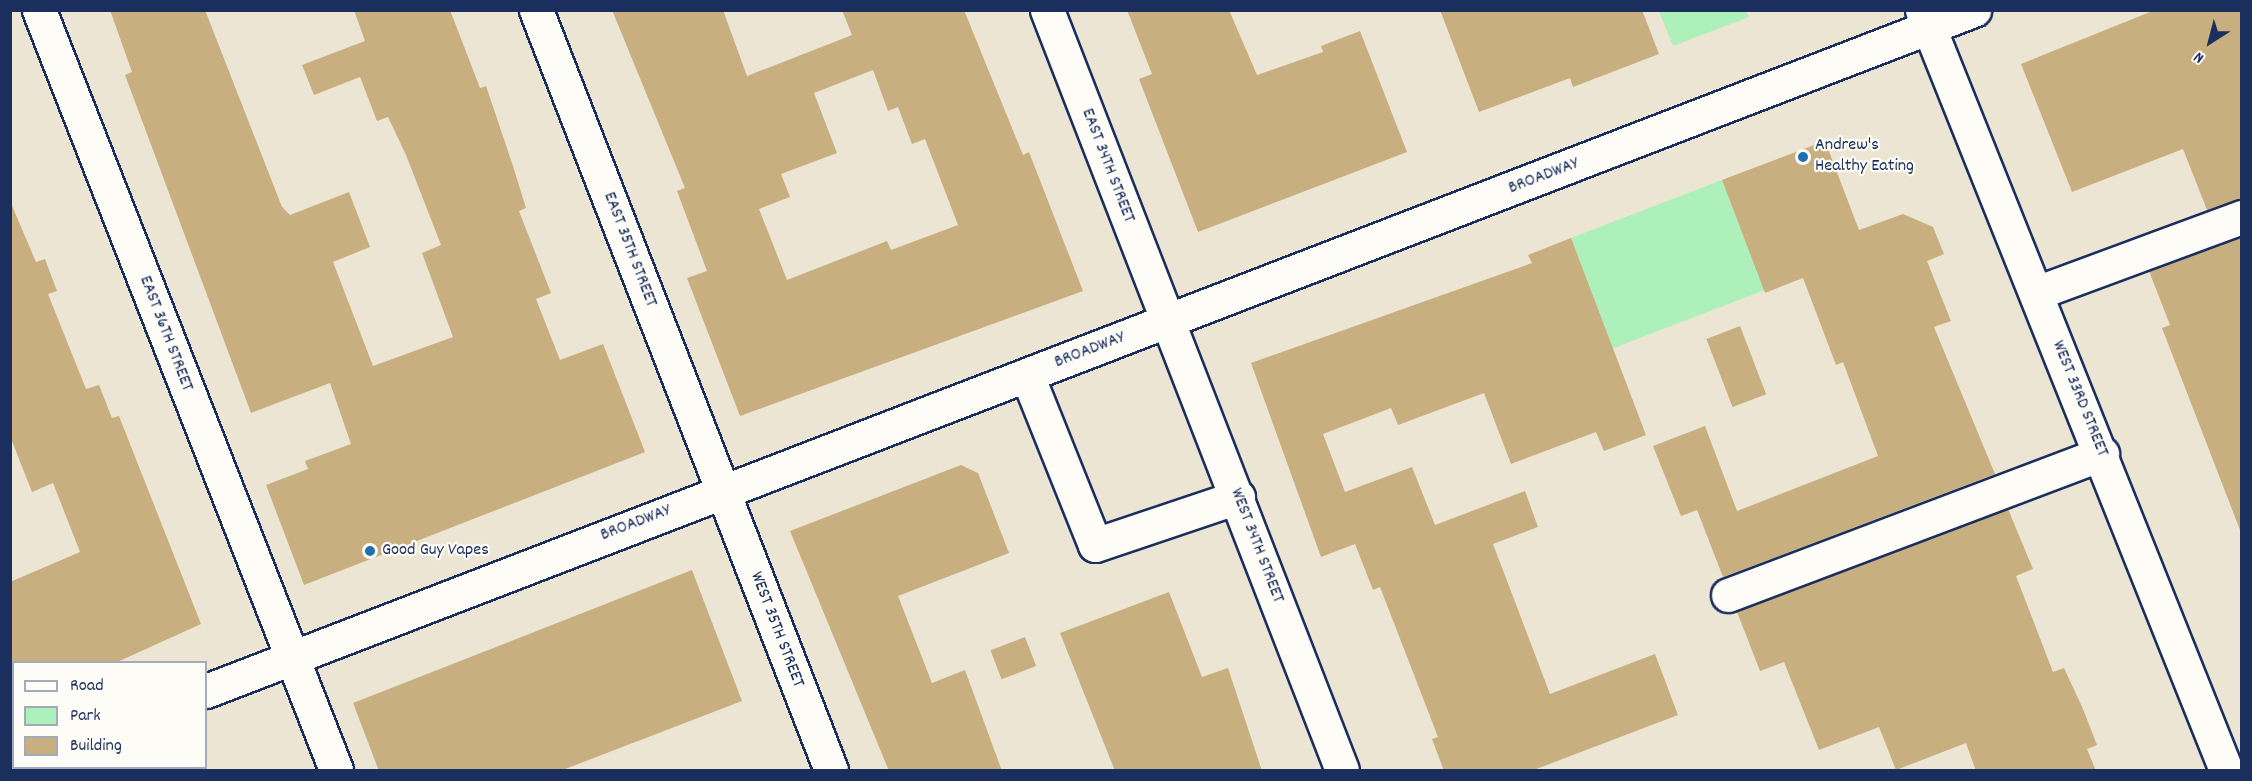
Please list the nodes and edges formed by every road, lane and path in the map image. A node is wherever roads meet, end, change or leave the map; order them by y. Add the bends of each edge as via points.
1 (39, 10) edge
2 (536, 10) edge
3 (1047, 10) edge
4 (1974, 10) edge
5 (1925, 20) edge
6 (2241, 217) edge
7 (2036, 293) junction
8 (1168, 322) junction
9 (1027, 375) junction
10 (2102, 454) junction
11 (722, 489) junction
12 (1238, 497) junction
13 (1728, 595) dead end
14 (291, 657) junction
15 (207, 691) edge
16 (336, 771) edge
17 (831, 771) edge
18 (1342, 771) edge
19 (2226, 771) edge

1 - 14 street, EAST 36TH STREET
2 - 11 street, EAST 35TH STREET
3 - 8 street, EAST 34TH STREET
4 - 5 street, BROADWAY
5 - 7 street, WEST 33RD STREET
5 - 8 street, BROADWAY
6 - 7 street
7 - 10 street, WEST 33RD STREET
8 - 9 street, BROADWAY
8 - 12 street, WEST 34TH STREET
9 - 11 street, BROADWAY
9 - 12 street via 1095,545
10 - 13 street
10 - 19 street, WEST 33RD STREET
11 - 14 street, BROADWAY
11 - 17 street, WEST 35TH STREET
12 - 18 street, WEST 34TH STREET
14 - 15 street, BROADWAY
14 - 16 street, EAST 36TH STREET

